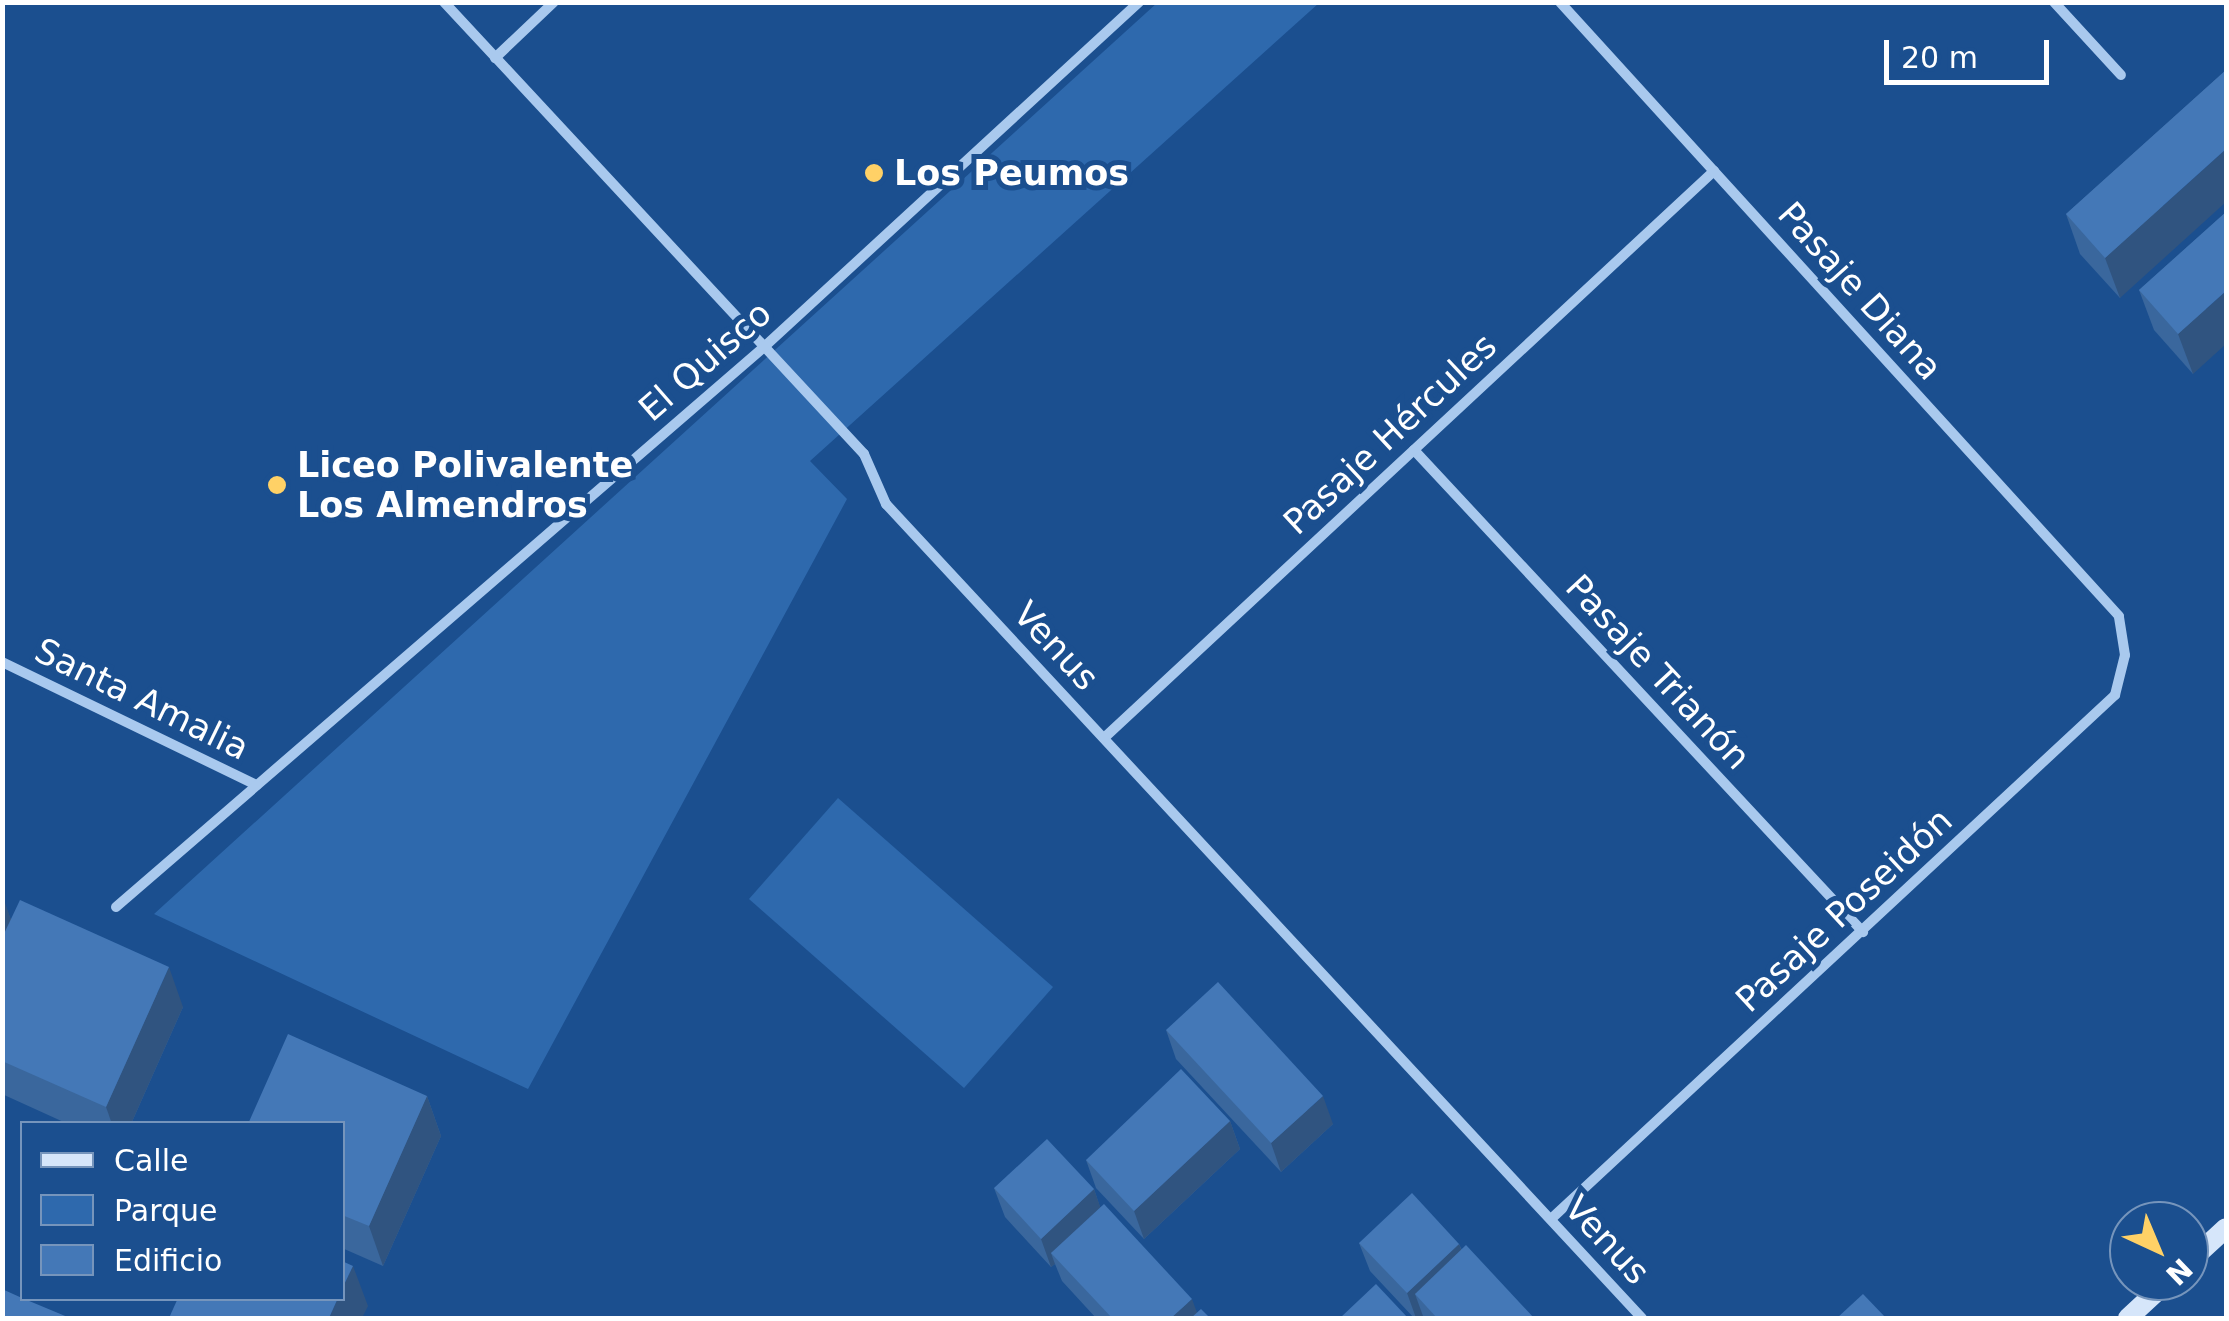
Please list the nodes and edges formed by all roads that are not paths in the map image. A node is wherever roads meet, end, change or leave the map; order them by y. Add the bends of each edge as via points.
1 (444, 2) edge
2 (554, 2) edge
3 (1139, 2) edge
4 (1560, 2) edge
5 (2054, 2) edge
6 (495, 58) junction
7 (2121, 75) dead end
8 (1714, 172) junction
9 (764, 347) junction
10 (1414, 450) junction
11 (2118, 616) joint
12 (2, 662) edge
13 (1104, 738) junction
14 (257, 785) junction
15 (116, 907) dead end
16 (1863, 932) junction
17 (1550, 1219) junction
18 (2146, 1301) edge
19 (1642, 1318) edge
20 (2128, 1318) edge

1 - 6 street, Venus
2 - 6 street
3 - 9 street, El Quisco
4 - 8 street, Pasaje Diana
5 - 7 street
6 - 9 street, Venus
8 - 10 street, Pasaje Hércules
8 - 11 street, Pasaje Diana
9 - 13 street, Venus via 864,454 886,504
9 - 14 street, El Quisco
10 - 13 street, Pasaje Hércules
10 - 16 street, Pasaje Trianón
11 - 16 street, Pasaje Poseidón via 2126,655 2115,695
12 - 14 street, Santa Amalia
13 - 17 street, Venus
14 - 15 street, El Quisco
16 - 17 street, Pasaje Poseidón
17 - 19 street, Venus
18 - 20 main road

